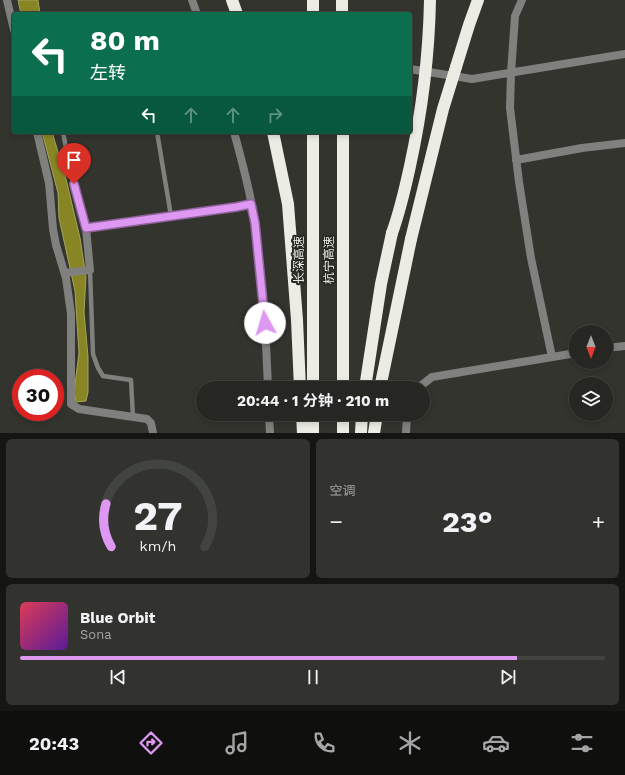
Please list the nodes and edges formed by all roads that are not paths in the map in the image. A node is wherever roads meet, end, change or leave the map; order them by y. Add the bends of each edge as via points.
1 (7, 0) edge
2 (192, 0) edge
3 (232, 0) edge
4 (313, 0) edge
5 (342, 0) edge
6 (430, 0) edge
7 (478, 0) edge
8 (522, 0) edge
9 (196, 12) edge
10 (236, 12) edge
11 (313, 12) edge
12 (342, 12) edge
13 (12, 21) edge
14 (625, 54) edge
15 (412, 69) edge
16 (511, 73) junction
17 (37, 134) edge
18 (63, 134) edge
19 (157, 134) edge
20 (235, 134) edge
21 (273, 134) edge
22 (313, 134) edge
23 (343, 134) edge
24 (625, 143) edge
25 (516, 160) junction
26 (251, 204) junction
27 (171, 216) junction
28 (86, 228) junction
29 (89, 270) junction
30 (67, 273) junction
31 (625, 346) edge
32 (613, 347) edge
33 (569, 354) edge
34 (552, 356) junction
35 (268, 381) edge
36 (300, 381) edge
37 (313, 381) edge
38 (343, 381) edge
39 (366, 381) edge
40 (381, 381) edge
41 (427, 381) edge
42 (133, 417) junction
43 (269, 421) edge
44 (302, 421) edge
45 (313, 421) edge
46 (343, 421) edge
47 (362, 421) edge
48 (376, 421) edge
49 (407, 421) edge
50 (153, 433) edge
51 (270, 433) edge
52 (303, 433) edge
53 (313, 433) edge
54 (343, 433) edge
55 (361, 433) edge
56 (374, 433) edge
57 (406, 433) edge

1 - 13 street
2 - 9 street
3 - 10 highway
4 - 11 highway
5 - 12 highway
6 - 39 highway, bridge via 425,81 415,143 400,213 392,233 380,284
7 - 40 highway, bridge via 443,109 411,238
8 - 16 street via 515,16
14 - 16 street
15 - 16 street via 472,79
16 - 25 street via 510,108
17 - 30 street via 49,183 56,245
18 - 28 lane
19 - 27 lane
20 - 26 street
21 - 36 highway via 288,204
22 - 37 highway, 长深高速
23 - 38 highway, 杭宁高速
24 - 25 street
25 - 34 street via 531,258
26 - 27 street
26 - 35 street via 266,338
27 - 28 street
28 - 29 street
29 - 30 street
29 - 42 lane via 93,354 103,376 131,380
30 - 42 street via 71,314 71,404 79,409
31 - 32 street
33 - 34 street
34 - 41 street via 432,377
42 - 50 street via 147,419 151,423
43 - 51 street
44 - 52 highway
45 - 53 highway
46 - 54 highway
47 - 55 highway
48 - 56 highway
49 - 57 street

